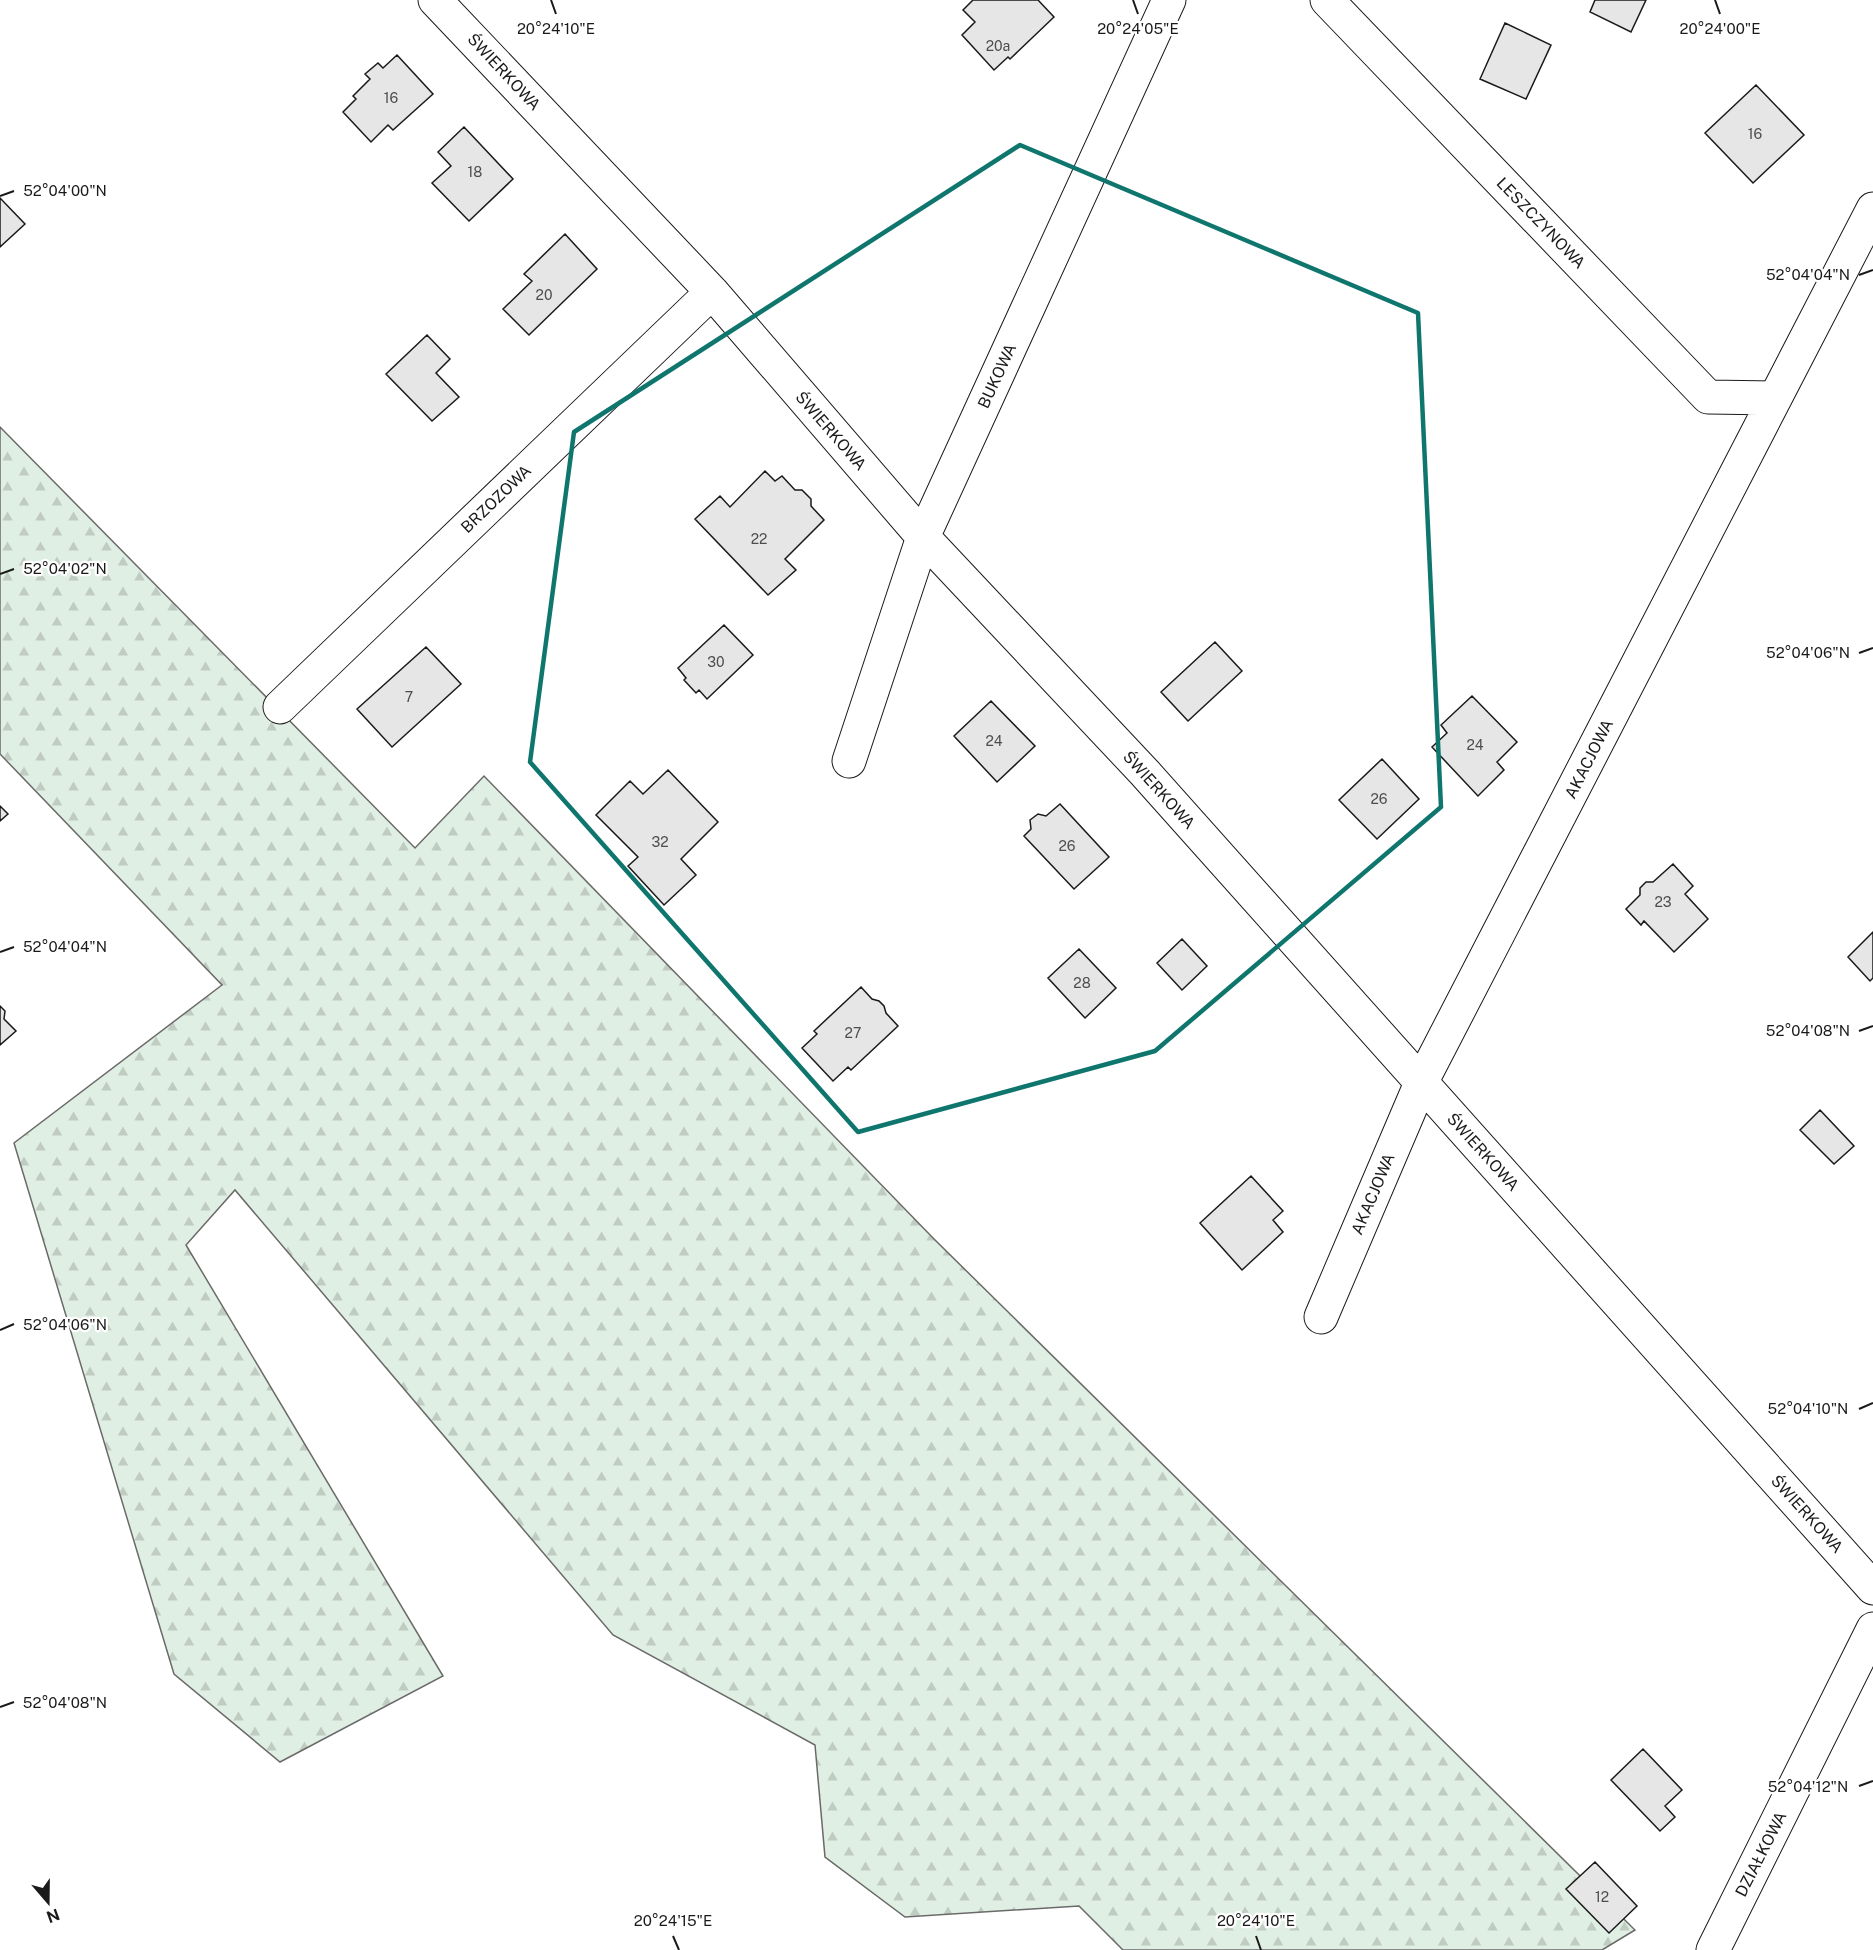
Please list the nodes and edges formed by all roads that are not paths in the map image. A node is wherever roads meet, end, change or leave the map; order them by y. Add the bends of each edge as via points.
1 (435, 0) edge
2 (1168, 0) edge
3 (1328, 0) edge
4 (1871, 217) edge
5 (711, 292) junction
6 (1775, 398) junction
7 (923, 537) junction
8 (280, 707) dead end
9 (849, 761) dead end
10 (1421, 1083) junction
11 (1321, 1317) dead end
12 (1873, 1588) edge
13 (1873, 1629) edge
14 (1713, 1950) edge

1 - 5 street, ŚWIERKOWA
2 - 7 street, BUKOWA
3 - 6 street, LESZCZYNOWA via 1708,397
4 - 6 street, AKACJOWA
5 - 7 street, ŚWIERKOWA
5 - 8 street, BRZOZOWA
6 - 10 street, AKACJOWA
7 - 9 street, BUKOWA
7 - 10 street, ŚWIERKOWA via 1145,773
10 - 11 street, AKACJOWA
10 - 12 street, ŚWIERKOWA
13 - 14 street, DZIAŁKOWA

